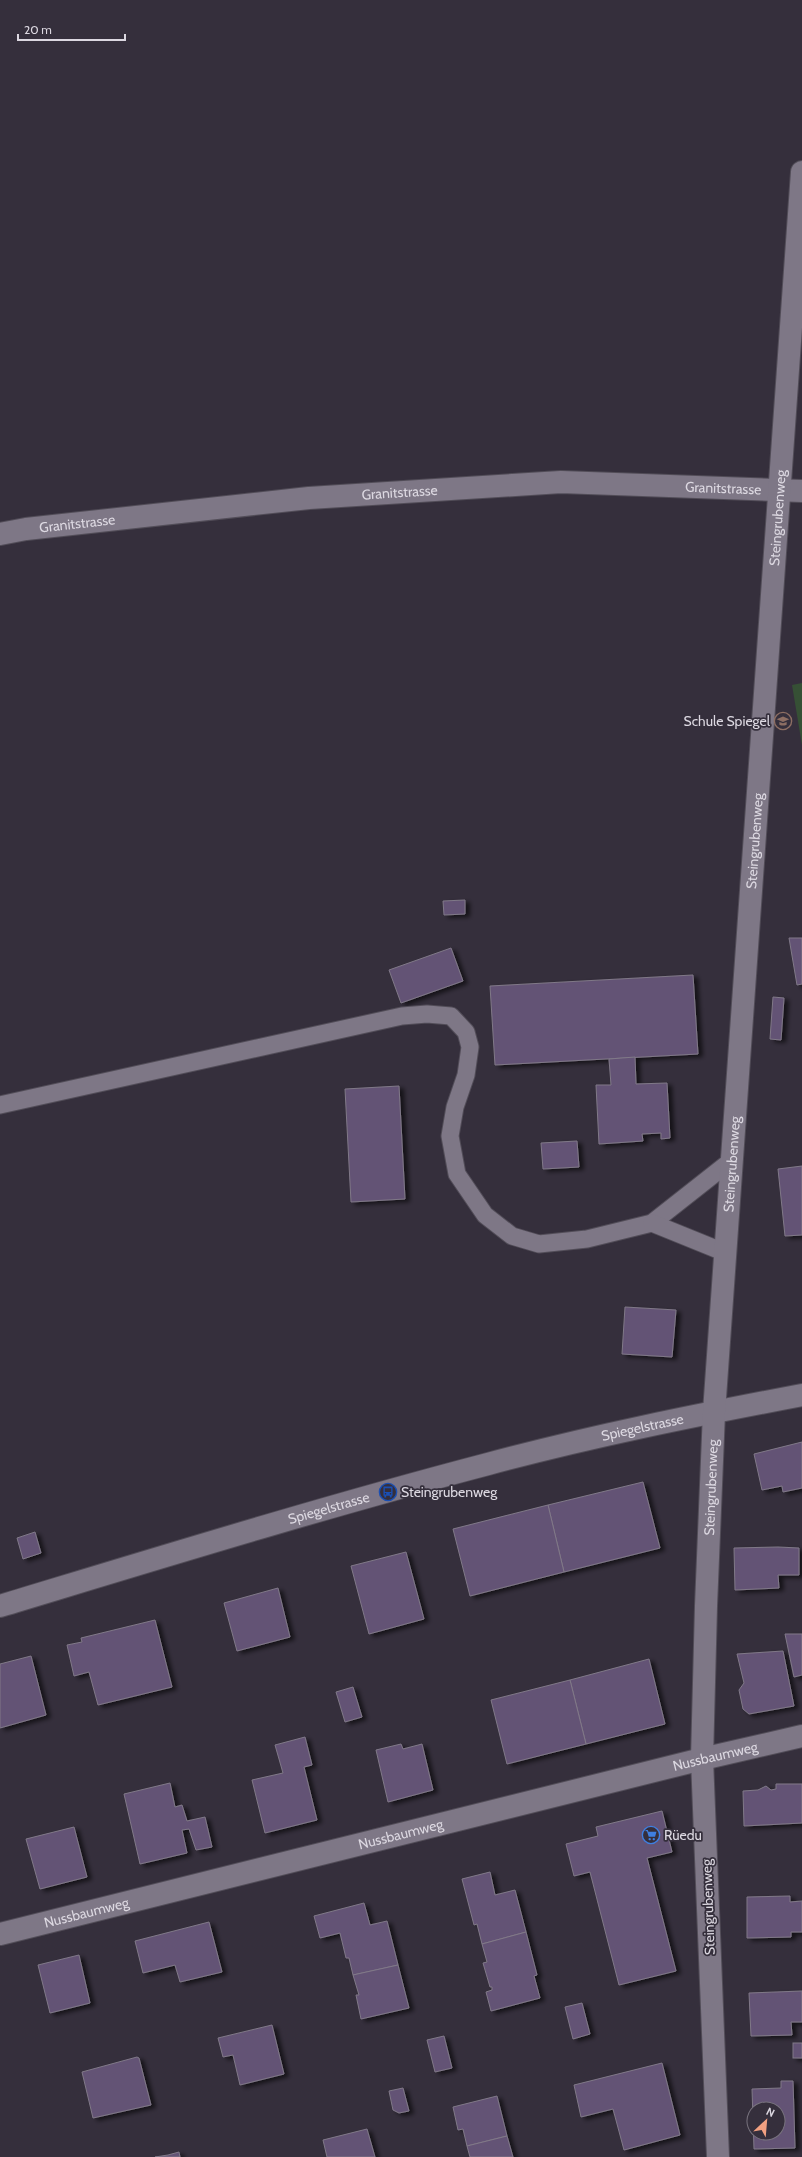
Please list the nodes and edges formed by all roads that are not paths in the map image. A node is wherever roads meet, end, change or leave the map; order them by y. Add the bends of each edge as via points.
1 (802, 172) edge
2 (780, 490) junction
3 (802, 491) edge
4 (0, 534) edge
5 (0, 1105) edge
6 (732, 1160) junction
7 (652, 1223) junction
8 (726, 1253) junction
9 (802, 1395) edge
10 (714, 1412) junction
11 (0, 1606) edge
12 (802, 1736) edge
13 (702, 1759) junction
14 (0, 1934) edge
15 (718, 2157) edge

1 - 2 street, Steingrubenweg
2 - 3 street, Granitstrasse
2 - 4 street, Granitstrasse via 561,482 309,498
2 - 6 street, Steingrubenweg
5 - 7 lane via 402,1016 451,1016 466,1032 470,1047 466,1075 455,1107 450,1136 457,1174 485,1214 512,1236 539,1244 587,1239
6 - 7 lane
6 - 8 street, Steingrubenweg
7 - 8 lane
8 - 10 street, Steingrubenweg
9 - 10 street, Spiegelstrasse
10 - 11 street, Spiegelstrasse via 490,1463 217,1540
10 - 13 street, Steingrubenweg
12 - 13 street, Nussbaumweg
13 - 14 street, Nussbaumweg
13 - 15 street, Steingrubenweg

